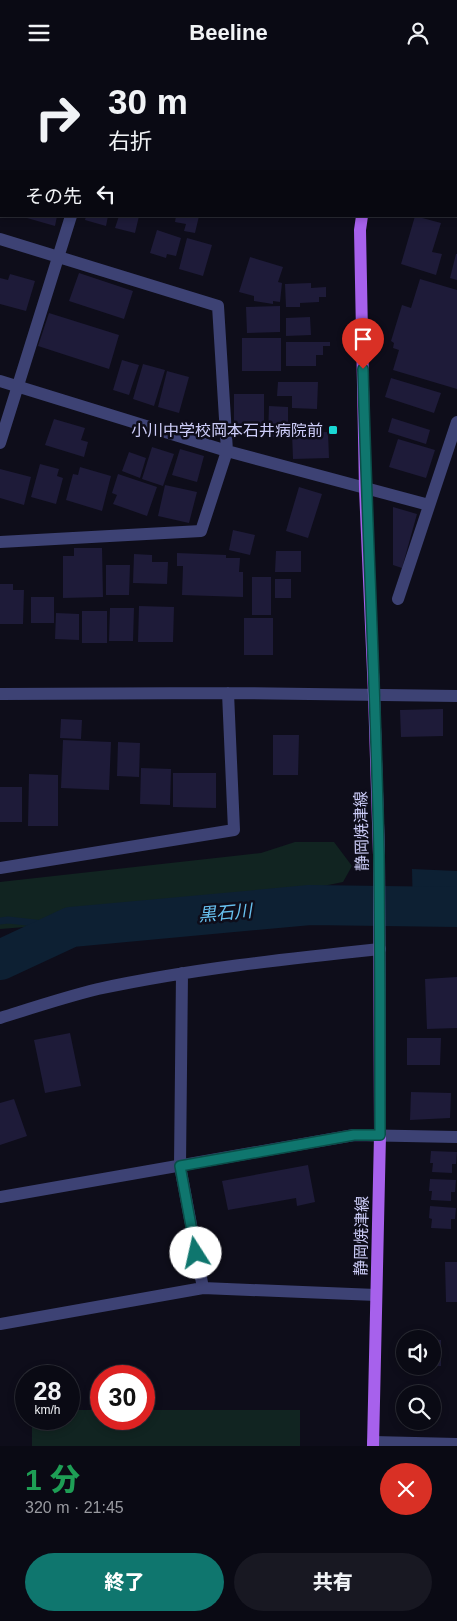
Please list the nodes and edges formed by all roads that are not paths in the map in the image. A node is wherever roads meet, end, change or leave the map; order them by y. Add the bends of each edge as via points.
1 (71, 217) edge
2 (362, 217) edge
3 (0, 239) edge
4 (58, 257) junction
5 (0, 381) edge
6 (17, 385) junction
7 (457, 422) edge
8 (0, 443) edge
9 (227, 451) junction
10 (365, 489) junction
11 (429, 505) junction
12 (0, 542) edge
13 (398, 599) dead end
14 (228, 693) junction
15 (0, 694) edge
16 (374, 695) junction
17 (457, 696) edge
18 (0, 867) edge
19 (380, 949) junction
20 (182, 973) junction
21 (0, 1018) edge
22 (380, 1135) junction
23 (457, 1137) edge
24 (180, 1166) junction
25 (0, 1197) edge
26 (203, 1288) junction
27 (376, 1295) junction
28 (0, 1324) edge
29 (373, 1444) edge
30 (457, 1444) edge

1 - 4 street
2 - 10 main road, 静岡焼津線
3 - 4 street
4 - 6 street
4 - 9 street via 218,306
5 - 6 street
6 - 8 street
6 - 9 street
7 - 11 street
9 - 10 street
9 - 12 street via 201,531
10 - 11 street
10 - 16 main road, 静岡焼津線
11 - 13 street
14 - 15 street
14 - 16 street
14 - 18 street via 234,830
16 - 17 street
16 - 19 main road, 静岡焼津線
19 - 20 street
19 - 22 main road, 静岡焼津線
20 - 21 street via 96,990
20 - 24 street
22 - 23 street
22 - 24 street via 354,1135
22 - 27 main road, 静岡焼津線
24 - 25 street
24 - 26 street
26 - 27 street
26 - 28 street
27 - 29 main road, 静岡焼津線
29 - 30 street

